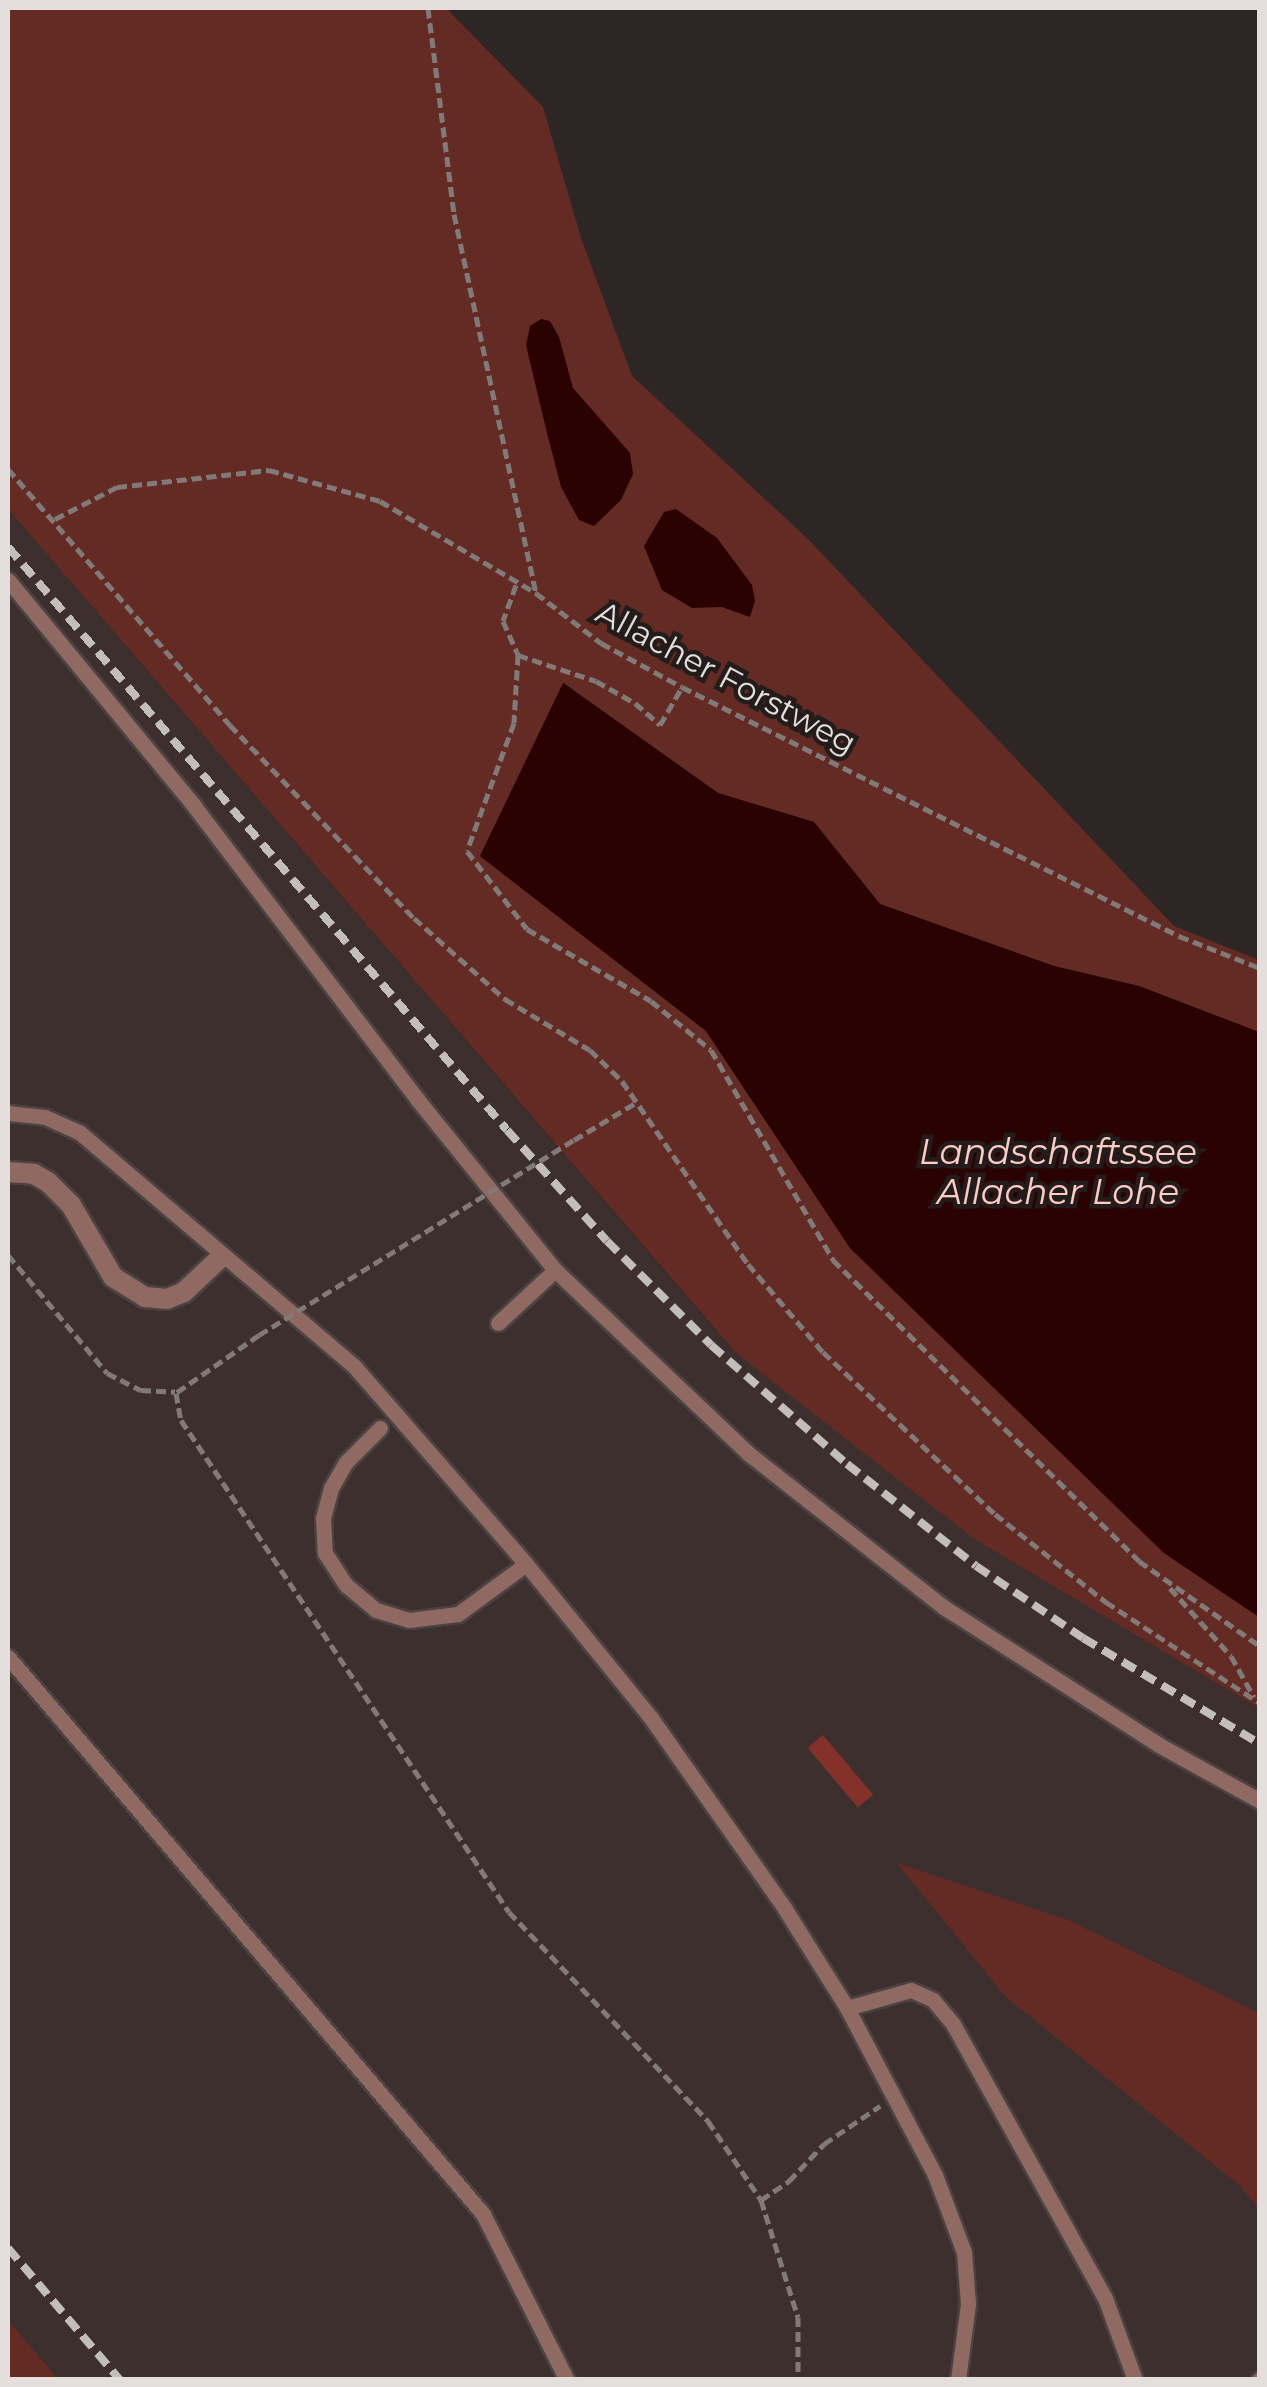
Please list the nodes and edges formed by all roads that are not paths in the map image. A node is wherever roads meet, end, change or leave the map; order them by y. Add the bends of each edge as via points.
1 (8, 580) edge
2 (8, 1113) edge
3 (8, 1172) edge
4 (221, 1257) junction
5 (556, 1270) junction
6 (498, 1323) dead end
7 (380, 1428) dead end
8 (526, 1564) junction
9 (8, 1657) edge
10 (1260, 1800) edge
11 (847, 2008) junction
12 (567, 2380) edge
13 (958, 2380) edge
14 (1134, 2380) edge

1 - 5 lane via 182,790 416,1099
2 - 4 lane via 45,1116 79,1132
3 - 4 street via 48,1182 71,1205 113,1277 145,1298 184,1292
4 - 8 lane via 354,1366
5 - 6 lane
5 - 10 lane via 749,1454 945,1608 1159,1746
7 - 8 lane via 346,1462 323,1518 325,1552 346,1585 376,1610 409,1620 458,1614
8 - 11 lane via 651,1718
9 - 12 lane via 484,2214
11 - 13 lane via 935,2175 964,2252 968,2304
11 - 14 lane via 911,1990 932,2000 953,2024 1104,2298

